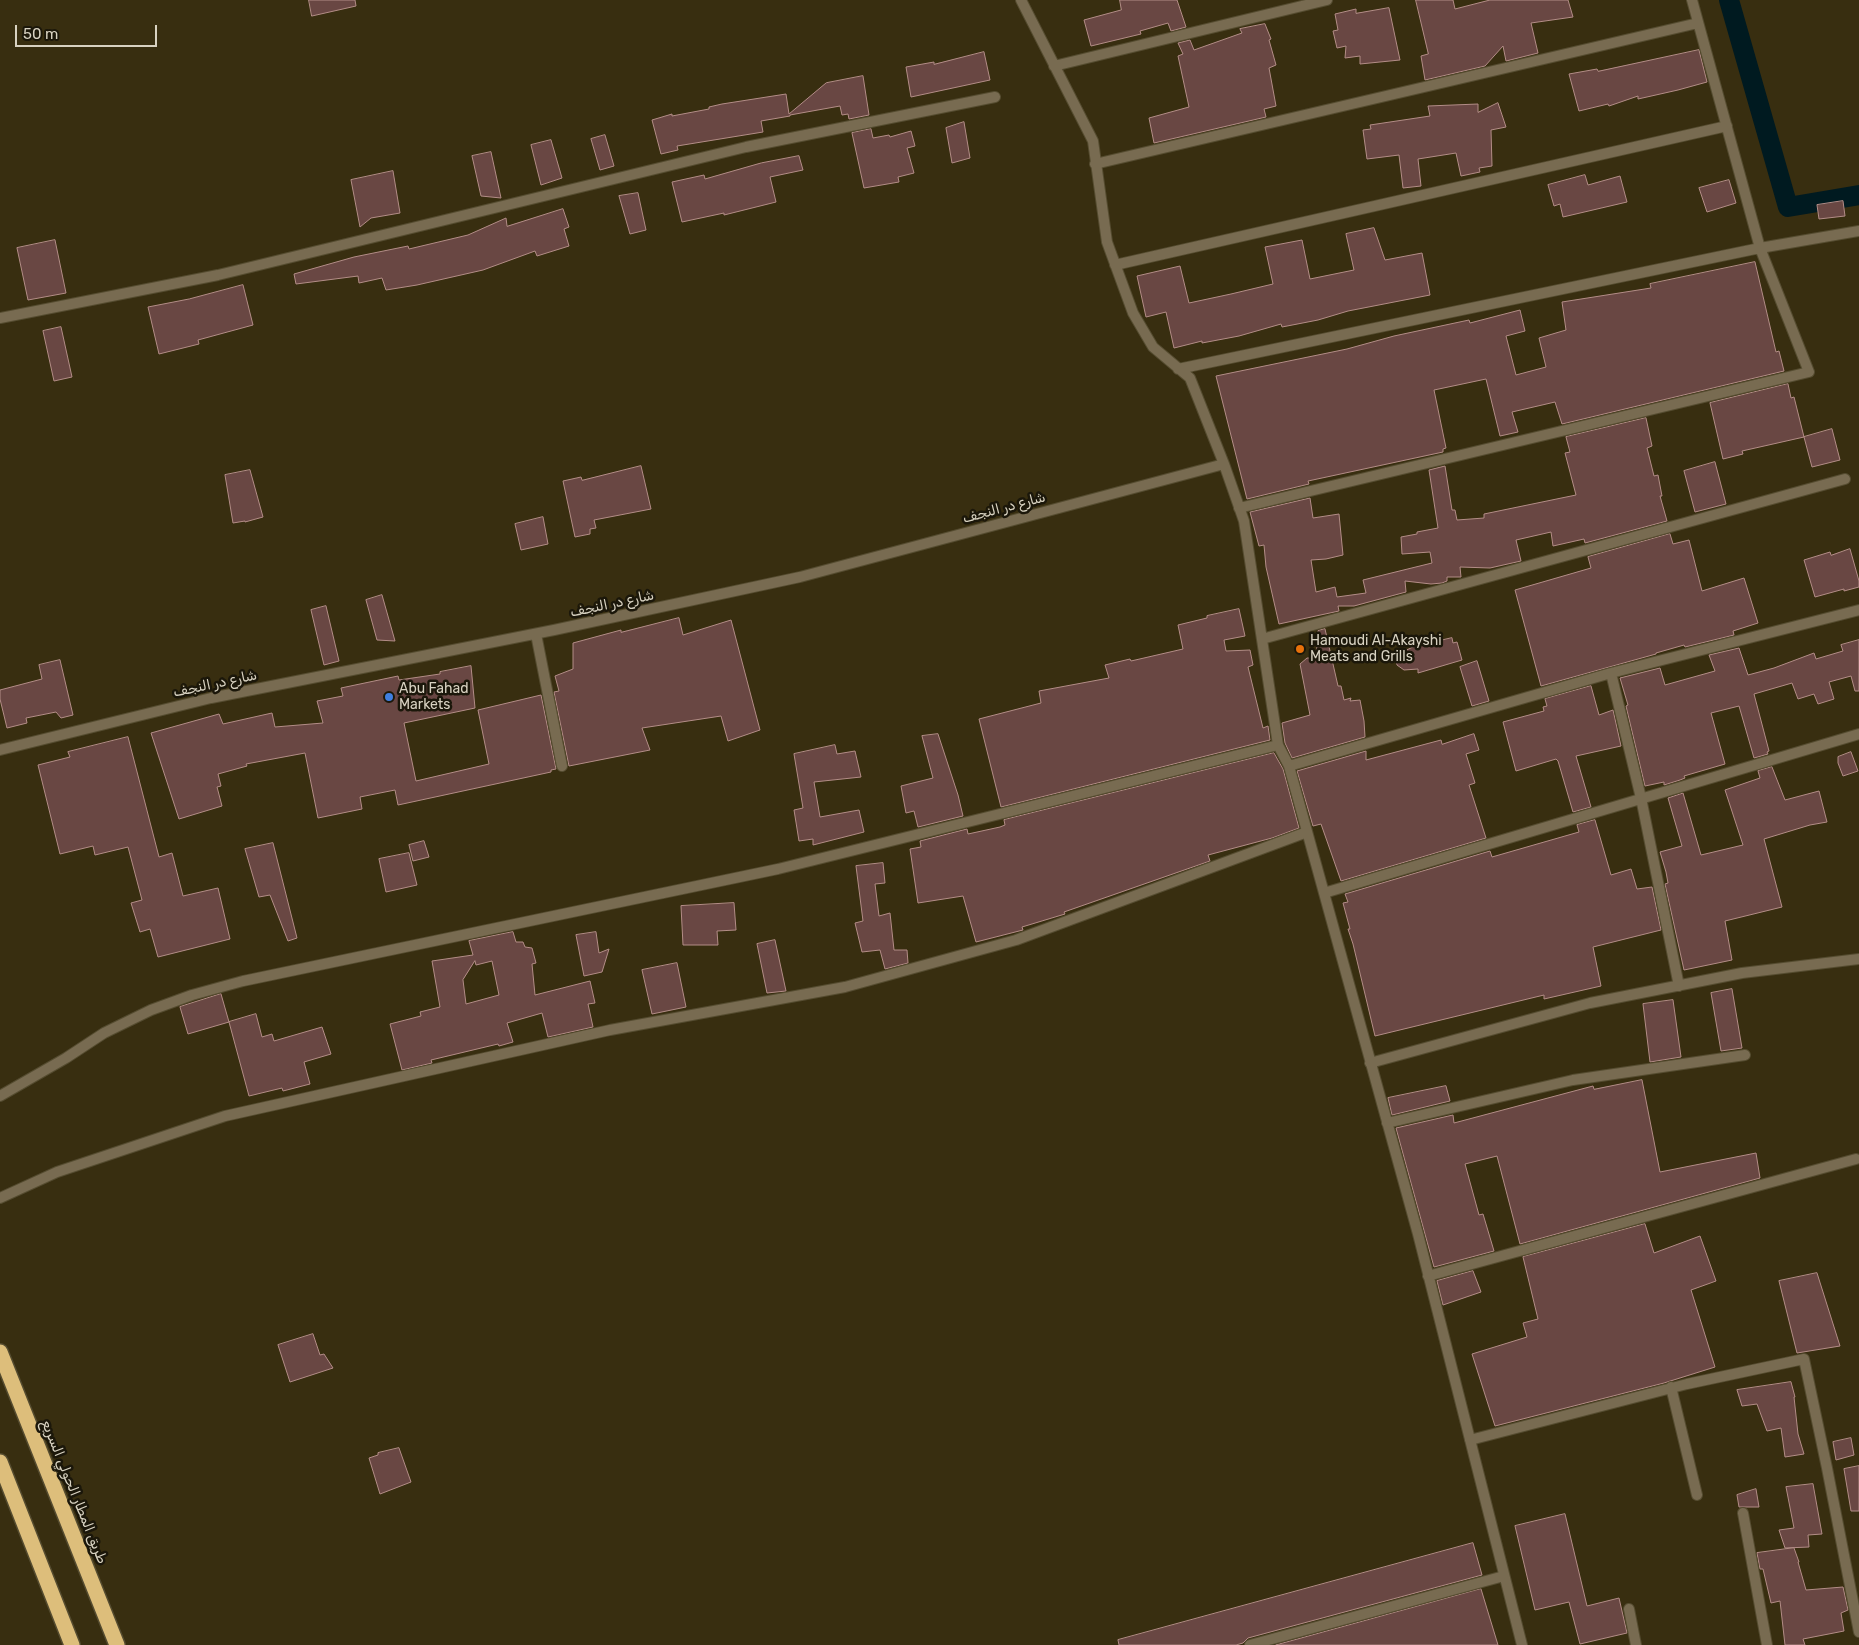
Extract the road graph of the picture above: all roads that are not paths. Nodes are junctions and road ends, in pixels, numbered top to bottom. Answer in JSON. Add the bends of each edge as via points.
{"nodes":[{"id":1,"x":1021,"y":0,"type":"edge"},
{"id":2,"x":1327,"y":0,"type":"edge"},
{"id":3,"x":1692,"y":0,"type":"edge"},
{"id":4,"x":1698,"y":23,"type":"junction"},
{"id":5,"x":1054,"y":66,"type":"junction"},
{"id":6,"x":995,"y":97,"type":"dead end"},
{"id":7,"x":1727,"y":126,"type":"junction"},
{"id":8,"x":1095,"y":164,"type":"junction"},
{"id":9,"x":1859,"y":230,"type":"edge"},
{"id":10,"x":1760,"y":248,"type":"junction"},
{"id":11,"x":1115,"y":265,"type":"junction"},
{"id":12,"x":0,"y":318,"type":"edge"},
{"id":13,"x":1178,"y":368,"type":"junction"},
{"id":14,"x":1224,"y":464,"type":"junction"},
{"id":15,"x":1845,"y":478,"type":"dead end"},
{"id":16,"x":1239,"y":508,"type":"junction"},
{"id":17,"x":1859,"y":610,"type":"edge"},
{"id":18,"x":536,"y":634,"type":"junction"},
{"id":19,"x":1262,"y":639,"type":"junction"},
{"id":20,"x":1610,"y":673,"type":"junction"},
{"id":21,"x":1859,"y":734,"type":"edge"},
{"id":22,"x":1278,"y":745,"type":"junction"},
{"id":23,"x":0,"y":750,"type":"edge"},
{"id":24,"x":562,"y":766,"type":"dead end"},
{"id":25,"x":1289,"y":766,"type":"junction"},
{"id":26,"x":1641,"y":798,"type":"junction"},
{"id":27,"x":1307,"y":832,"type":"junction"},
{"id":28,"x":1324,"y":893,"type":"junction"},
{"id":29,"x":1859,"y":959,"type":"edge"},
{"id":30,"x":1678,"y":986,"type":"junction"},
{"id":31,"x":1745,"y":1055,"type":"dead end"},
{"id":32,"x":1370,"y":1063,"type":"junction"},
{"id":33,"x":0,"y":1096,"type":"edge"},
{"id":34,"x":1387,"y":1123,"type":"junction"},
{"id":35,"x":1856,"y":1159,"type":"dead end"},
{"id":36,"x":0,"y":1198,"type":"edge"},
{"id":37,"x":1428,"y":1276,"type":"junction"},
{"id":38,"x":0,"y":1352,"type":"edge"},
{"id":39,"x":1671,"y":1387,"type":"junction"},
{"id":40,"x":1470,"y":1440,"type":"junction"},
{"id":41,"x":0,"y":1462,"type":"edge"},
{"id":42,"x":1697,"y":1495,"type":"dead end"},
{"id":43,"x":1743,"y":1513,"type":"dead end"},
{"id":44,"x":1504,"y":1576,"type":"junction"},
{"id":45,"x":1629,"y":1609,"type":"dead end"},
{"id":46,"x":1859,"y":1632,"type":"edge"},
{"id":47,"x":72,"y":1645,"type":"edge"},
{"id":48,"x":117,"y":1645,"type":"edge"},
{"id":49,"x":1250,"y":1645,"type":"edge"},
{"id":50,"x":1522,"y":1645,"type":"edge"},
{"id":51,"x":1636,"y":1645,"type":"edge"},
{"id":52,"x":1767,"y":1645,"type":"edge"}],
"edges":[{"from":1,"to":5,"type":"street"},
{"from":2,"to":5,"type":"street"},
{"from":3,"to":4,"type":"street"},
{"from":4,"to":7,"type":"street"},
{"from":4,"to":8,"type":"street"},
{"from":5,"to":8,"type":"street","via":[[1093,141]]},
{"from":6,"to":12,"type":"street","via":[[746,147],[218,275]]},
{"from":7,"to":10,"type":"street"},
{"from":7,"to":11,"type":"street"},
{"from":8,"to":11,"type":"street","via":[[1107,242]]},
{"from":9,"to":10,"type":"street"},
{"from":10,"to":13,"type":"street"},
{"from":10,"to":16,"type":"street","via":[[1809,372]]},
{"from":11,"to":13,"type":"street","via":[[1133,313],[1153,348]]},
{"from":13,"to":14,"type":"street","via":[[1190,378]]},
{"from":14,"to":16,"type":"street"},
{"from":14,"to":18,"type":"street","name":"شارع در النجف","via":[[800,577]]},
{"from":15,"to":19,"type":"street"},
{"from":16,"to":19,"type":"street","via":[[1244,521]]},
{"from":17,"to":20,"type":"street"},
{"from":18,"to":23,"type":"street","name":"شارع در النجف","via":[[211,698]]},
{"from":18,"to":24,"type":"street"},
{"from":19,"to":22,"type":"street"},
{"from":20,"to":25,"type":"street"},
{"from":20,"to":26,"type":"street"},
{"from":21,"to":26,"type":"street"},
{"from":22,"to":25,"type":"street"},
{"from":22,"to":33,"type":"street","via":[[778,869],[235,983],[151,1010],[104,1033]]},
{"from":25,"to":27,"type":"street"},
{"from":26,"to":28,"type":"street"},
{"from":26,"to":30,"type":"street"},
{"from":27,"to":28,"type":"street"},
{"from":27,"to":36,"type":"street","via":[[1016,940],[845,987],[610,1030],[225,1116],[57,1172]]},
{"from":28,"to":32,"type":"street"},
{"from":29,"to":30,"type":"street"},
{"from":30,"to":32,"type":"street","via":[[1590,1002]]},
{"from":31,"to":34,"type":"street","via":[[1573,1080]]},
{"from":32,"to":34,"type":"street"},
{"from":34,"to":37,"type":"street"},
{"from":35,"to":37,"type":"street"},
{"from":37,"to":40,"type":"street"},
{"from":38,"to":48,"type":"highway","name":"طريق المطار الحولي السريع"},
{"from":39,"to":40,"type":"street"},
{"from":39,"to":42,"type":"street"},
{"from":39,"to":46,"type":"street","via":[[1804,1359]]},
{"from":40,"to":44,"type":"street"},
{"from":41,"to":47,"type":"highway"},
{"from":43,"to":52,"type":"street"},
{"from":44,"to":49,"type":"street"},
{"from":44,"to":50,"type":"street"},
{"from":45,"to":51,"type":"street"}]}
